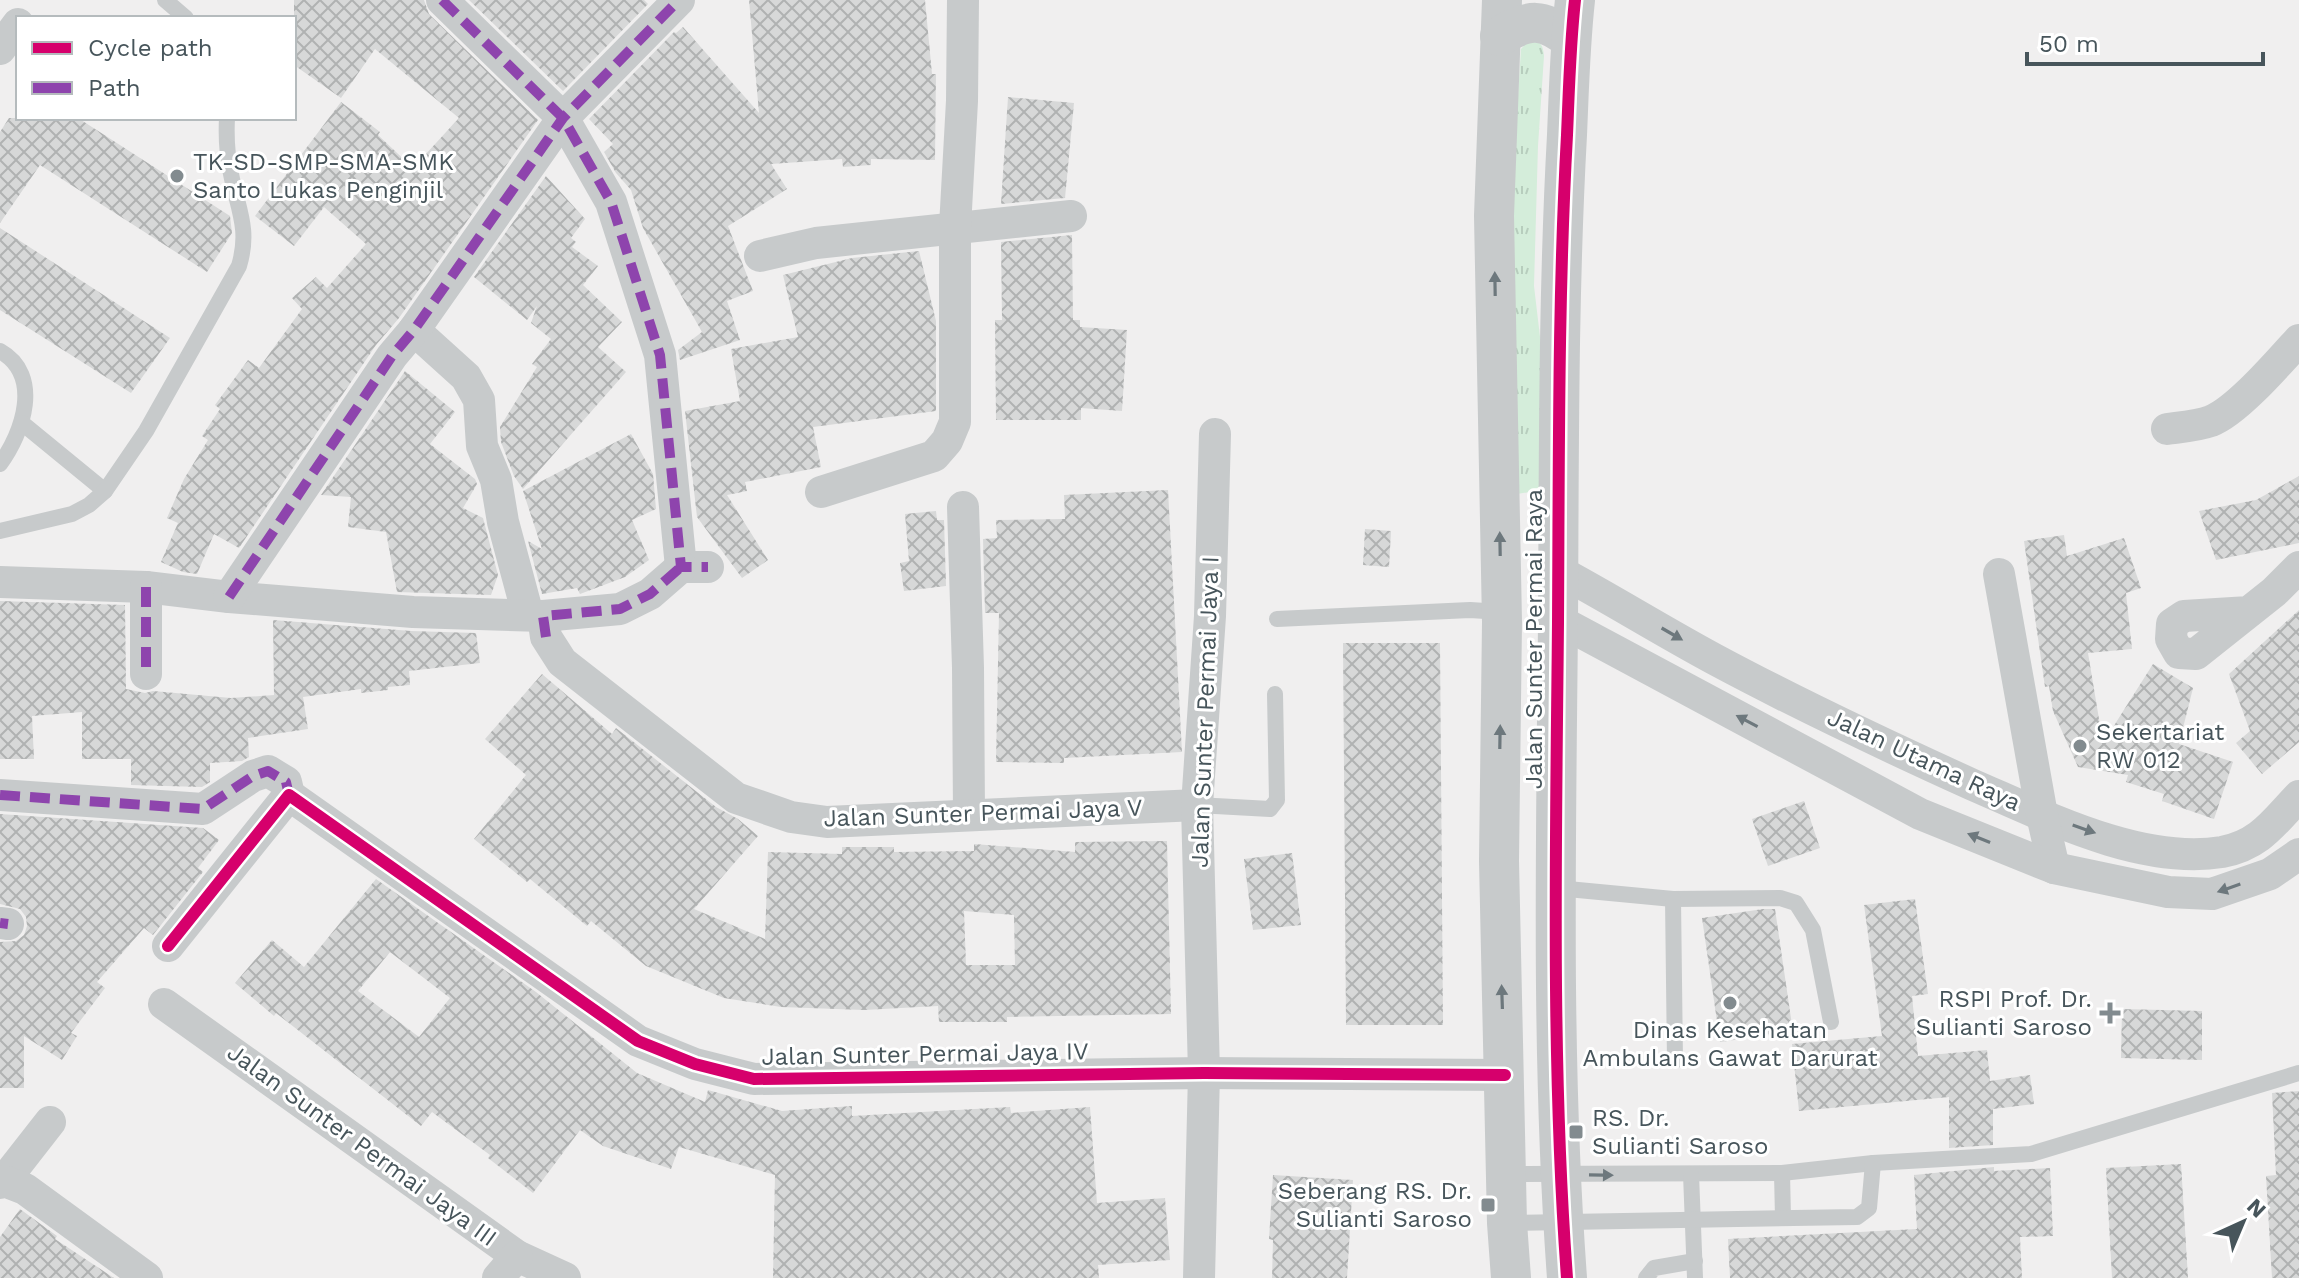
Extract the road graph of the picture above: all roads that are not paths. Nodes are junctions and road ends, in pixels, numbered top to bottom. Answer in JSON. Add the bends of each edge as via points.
{"nodes":[{"id":1,"x":165,"y":0,"type":"edge"},
{"id":2,"x":442,"y":0,"type":"edge"},
{"id":3,"x":679,"y":0,"type":"edge"},
{"id":4,"x":963,"y":0,"type":"edge"},
{"id":5,"x":1575,"y":0,"type":"edge"},
{"id":6,"x":184,"y":16,"type":"edge"},
{"id":7,"x":1501,"y":18,"type":"edge"},
{"id":8,"x":16,"y":27,"type":"edge"},
{"id":9,"x":1570,"y":39,"type":"junction"},
{"id":10,"x":0,"y":49,"type":"edge"},
{"id":11,"x":563,"y":118,"type":"junction"},
{"id":12,"x":227,"y":120,"type":"edge"},
{"id":13,"x":1071,"y":216,"type":"dead end"},
{"id":14,"x":955,"y":227,"type":"junction"},
{"id":15,"x":760,"y":256,"type":"dead end"},
{"id":16,"x":414,"y":330,"type":"junction"},
{"id":17,"x":2299,"y":340,"type":"edge"},
{"id":18,"x":3,"y":353,"type":"edge"},
{"id":19,"x":22,"y":423,"type":"junction"},
{"id":20,"x":2167,"y":429,"type":"dead end"},
{"id":21,"x":1215,"y":434,"type":"dead end"},
{"id":22,"x":0,"y":464,"type":"edge"},
{"id":23,"x":105,"y":491,"type":"junction"},
{"id":24,"x":821,"y":492,"type":"dead end"},
{"id":25,"x":963,"y":507,"type":"dead end"},
{"id":26,"x":0,"y":531,"type":"edge"},
{"id":27,"x":2299,"y":567,"type":"edge"},
{"id":28,"x":1557,"y":570,"type":"junction"},
{"id":29,"x":1999,"y":574,"type":"dead end"},
{"id":30,"x":0,"y":582,"type":"edge"},
{"id":31,"x":146,"y":587,"type":"junction"},
{"id":32,"x":229,"y":597,"type":"junction"},
{"id":33,"x":1501,"y":612,"type":"junction"},
{"id":34,"x":2249,"y":612,"type":"dead end"},
{"id":35,"x":1277,"y":619,"type":"dead end"},
{"id":36,"x":1558,"y":620,"type":"junction"},
{"id":37,"x":539,"y":623,"type":"junction"},
{"id":38,"x":146,"y":674,"type":"dead end"},
{"id":39,"x":1275,"y":694,"type":"dead end"},
{"id":40,"x":0,"y":795,"type":"edge"},
{"id":41,"x":289,"y":795,"type":"junction"},
{"id":42,"x":2299,"y":796,"type":"edge"},
{"id":43,"x":1197,"y":805,"type":"junction"},
{"id":44,"x":969,"y":815,"type":"junction"},
{"id":45,"x":2042,"y":815,"type":"junction"},
{"id":46,"x":2299,"y":854,"type":"edge"},
{"id":47,"x":2054,"y":868,"type":"junction"},
{"id":48,"x":1555,"y":888,"type":"junction"},
{"id":49,"x":1673,"y":899,"type":"junction"},
{"id":50,"x":168,"y":946,"type":"dead end"},
{"id":51,"x":164,"y":1004,"type":"dead end"},
{"id":52,"x":1831,"y":1022,"type":"dead end"},
{"id":53,"x":1675,"y":1061,"type":"dead end"},
{"id":54,"x":1204,"y":1073,"type":"junction"},
{"id":55,"x":2299,"y":1073,"type":"edge"},
{"id":56,"x":1505,"y":1075,"type":"junction"},
{"id":57,"x":50,"y":1122,"type":"dead end"},
{"id":58,"x":1873,"y":1163,"type":"junction"},
{"id":59,"x":1782,"y":1173,"type":"junction"},
{"id":60,"x":1506,"y":1174,"type":"junction"},
{"id":61,"x":1691,"y":1174,"type":"junction"},
{"id":62,"x":1562,"y":1175,"type":"junction"},
{"id":63,"x":2,"y":1182,"type":"edge"},
{"id":64,"x":1783,"y":1218,"type":"junction"},
{"id":65,"x":1693,"y":1219,"type":"junction"},
{"id":66,"x":1563,"y":1220,"type":"junction"},
{"id":67,"x":1507,"y":1223,"type":"junction"},
{"id":68,"x":507,"y":1267,"type":"edge"},
{"id":69,"x":1695,"y":1269,"type":"edge"},
{"id":70,"x":147,"y":1278,"type":"edge"},
{"id":71,"x":565,"y":1278,"type":"edge"},
{"id":72,"x":1199,"y":1278,"type":"edge"},
{"id":73,"x":1511,"y":1278,"type":"edge"},
{"id":74,"x":1567,"y":1278,"type":"edge"},
{"id":75,"x":1646,"y":1278,"type":"edge"}],
"edges":[{"from":1,"to":6,"type":"lane"},
{"from":2,"to":11,"type":"street"},
{"from":3,"to":11,"type":"street"},
{"from":4,"to":14,"type":"street"},
{"from":5,"to":9,"type":"street","name":"Jalan Sunter Permai Raya"},
{"from":7,"to":9,"type":"street","via":[[1517,25],[1554,26]]},
{"from":33,"to":7,"type":"street","name":"Jalan Sunter Permai Raya","one_way":true,"via":[[1494,216]]},
{"from":8,"to":10,"type":"street"},
{"from":9,"to":28,"type":"street","name":"Jalan Sunter Permai Raya","via":[[1561,220]]},
{"from":11,"to":16,"type":"street"},
{"from":11,"to":37,"type":"street","via":[[611,202],[660,355],[695,567],[620,609]]},
{"from":12,"to":23,"type":"lane","via":[[226,145],[245,231],[244,251],[146,431]]},
{"from":13,"to":14,"type":"street"},
{"from":14,"to":15,"type":"street","via":[[816,243]]},
{"from":14,"to":24,"type":"street","via":[[955,422],[947,441],[934,456]]},
{"from":16,"to":32,"type":"street"},
{"from":16,"to":37,"type":"street","via":[[466,377],[479,400],[482,446]]},
{"from":17,"to":20,"type":"street","via":[[2214,420]]},
{"from":18,"to":19,"type":"lane","via":[[19,366],[24,382]]},
{"from":19,"to":22,"type":"lane"},
{"from":19,"to":23,"type":"lane"},
{"from":21,"to":43,"type":"street","name":"Jalan Sunter Permai Jaya I"},
{"from":23,"to":26,"type":"lane","via":[[72,514]]},
{"from":25,"to":44,"type":"street"},
{"from":27,"to":34,"type":"street"},
{"from":28,"to":36,"type":"street","name":"Jalan Sunter Permai Raya"},
{"from":28,"to":45,"type":"street","name":"Jalan Utama Raya","one_way":true,"via":[[1716,660],[1902,753]]},
{"from":29,"to":45,"type":"street"},
{"from":30,"to":31,"type":"street"},
{"from":31,"to":32,"type":"street"},
{"from":31,"to":38,"type":"street"},
{"from":32,"to":37,"type":"street"},
{"from":33,"to":35,"type":"lane"},
{"from":56,"to":33,"type":"street","name":"Jalan Sunter Permai Raya","one_way":true,"via":[[1499,861]]},
{"from":47,"to":36,"type":"street","name":"Jalan Utama Raya","one_way":true,"via":[[1920,814]]},
{"from":36,"to":48,"type":"street","name":"Jalan Sunter Permai Raya"},
{"from":37,"to":44,"type":"street","name":"Jalan Sunter Permai Jaya V","via":[[562,662],[736,798],[791,817],[827,822]]},
{"from":39,"to":43,"type":"lane","via":[[1277,800],[1270,809]]},
{"from":40,"to":41,"type":"street","name":"Jalan Sunter Permai Jaya IV","via":[[203,809],[268,771],[286,782]]},
{"from":41,"to":50,"type":"street"},
{"from":41,"to":54,"type":"street","name":"Jalan Sunter Permai Jaya IV","via":[[638,1041],[695,1064],[754,1079]]},
{"from":45,"to":42,"type":"street","name":"Jalan Utama Raya","one_way":true,"via":[[2128,845],[2177,855],[2223,852],[2255,842]]},
{"from":43,"to":44,"type":"street","name":"Jalan Sunter Permai Jaya V"},
{"from":43,"to":54,"type":"street","name":"Jalan Sunter Permai Jaya I"},
{"from":45,"to":47,"type":"street"},
{"from":46,"to":47,"type":"street","name":"Jalan Utama Raya","one_way":true,"via":[[2270,874],[2212,894],[2168,892]]},
{"from":48,"to":49,"type":"lane"},
{"from":48,"to":62,"type":"street","name":"Jalan Sunter Permai Raya"},
{"from":49,"to":52,"type":"lane","via":[[1780,898],[1796,903],[1813,930]]},
{"from":49,"to":53,"type":"lane"},
{"from":51,"to":68,"type":"street","name":"Jalan Sunter Permai Jaya III"},
{"from":54,"to":56,"type":"street","name":"Jalan Sunter Permai Jaya IV"},
{"from":54,"to":72,"type":"street","name":"Jalan Sunter Permai Jaya I"},
{"from":55,"to":58,"type":"lane","via":[[2031,1154]]},
{"from":56,"to":60,"type":"street","name":"Jalan Sunter Permai Raya"},
{"from":57,"to":63,"type":"street"},
{"from":58,"to":59,"type":"lane"},
{"from":58,"to":64,"type":"lane","via":[[1869,1208],[1857,1217]]},
{"from":59,"to":61,"type":"lane"},
{"from":59,"to":64,"type":"lane"},
{"from":60,"to":62,"type":"lane"},
{"from":60,"to":67,"type":"street","name":"Jalan Sunter Permai Raya"},
{"from":62,"to":61,"type":"lane","one_way":true},
{"from":61,"to":65,"type":"lane"},
{"from":62,"to":66,"type":"street","name":"Jalan Sunter Permai Raya"},
{"from":63,"to":70,"type":"street","via":[[25,1189]]},
{"from":64,"to":65,"type":"lane"},
{"from":65,"to":66,"type":"lane"},
{"from":65,"to":69,"type":"lane"},
{"from":66,"to":67,"type":"lane"},
{"from":66,"to":74,"type":"street","name":"Jalan Sunter Permai Raya"},
{"from":67,"to":73,"type":"street","name":"Jalan Sunter Permai Raya"},
{"from":68,"to":71,"type":"street","name":"Jalan Sunter Permai Jaya III"},
{"from":69,"to":75,"type":"lane","via":[[1654,1268]]}]}
